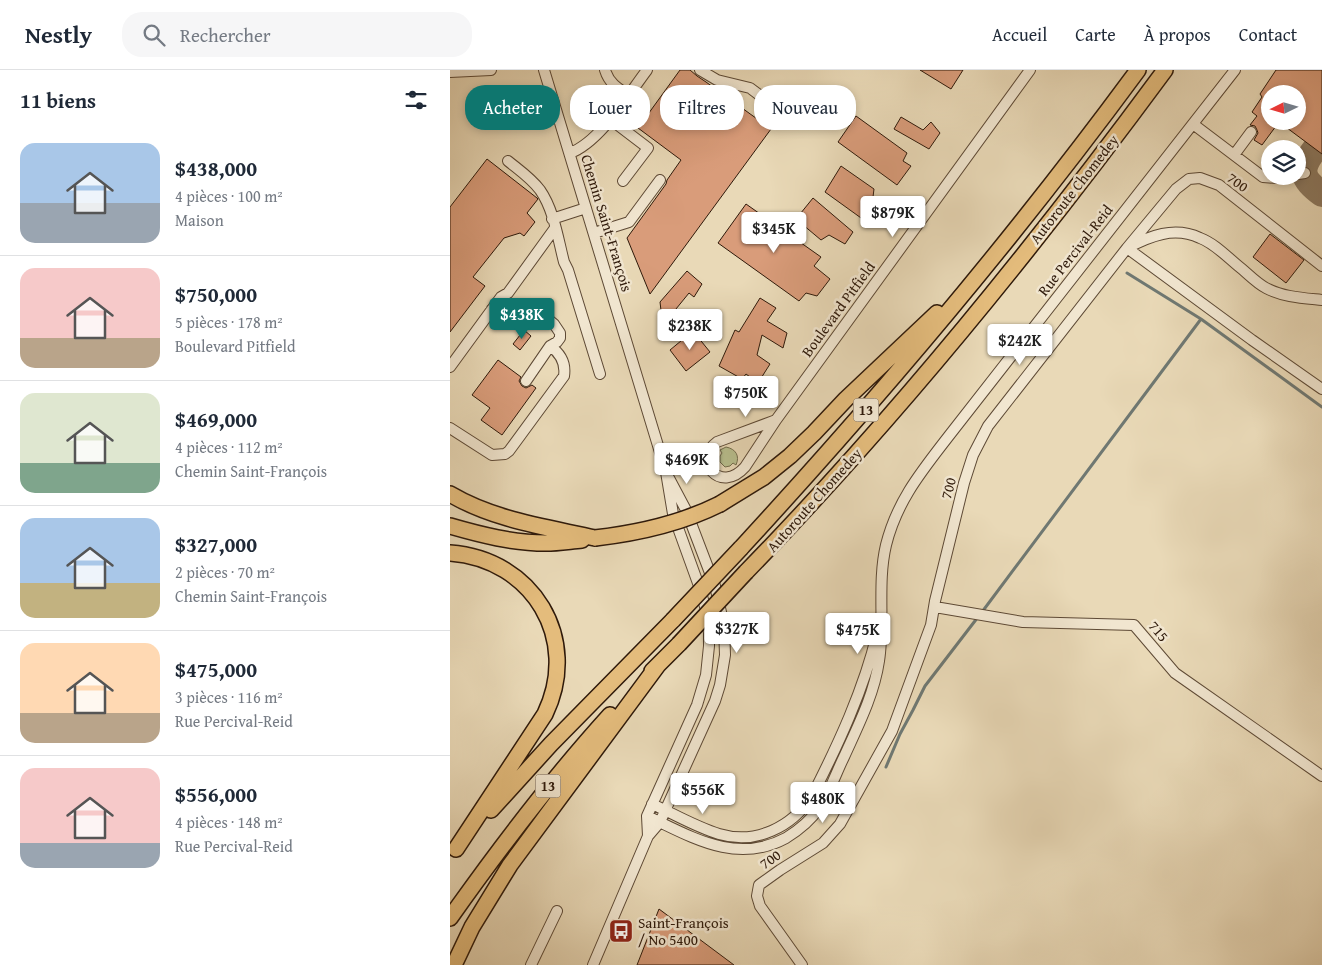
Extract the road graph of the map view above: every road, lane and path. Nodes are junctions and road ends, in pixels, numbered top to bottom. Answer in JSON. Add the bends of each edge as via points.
{"nodes":[{"id":1,"x":491,"y":70,"type":"edge"},
{"id":2,"x":544,"y":70,"type":"edge"},
{"id":3,"x":604,"y":70,"type":"edge"},
{"id":4,"x":647,"y":70,"type":"edge"},
{"id":5,"x":700,"y":70,"type":"edge"},
{"id":6,"x":1030,"y":70,"type":"edge"},
{"id":7,"x":1138,"y":70,"type":"edge"},
{"id":8,"x":1165,"y":70,"type":"edge"},
{"id":9,"x":1235,"y":70,"type":"edge"},
{"id":10,"x":450,"y":72,"type":"edge"},
{"id":11,"x":613,"y":85,"type":"edge"},
{"id":12,"x":636,"y":85,"type":"edge"},
{"id":13,"x":754,"y":91,"type":"edge"},
{"id":14,"x":1193,"y":124,"type":"junction"},
{"id":15,"x":601,"y":130,"type":"edge"},
{"id":16,"x":624,"y":130,"type":"edge"},
{"id":17,"x":1251,"y":132,"type":"dead end"},
{"id":18,"x":570,"y":153,"type":"junction"},
{"id":19,"x":1234,"y":155,"type":"junction"},
{"id":20,"x":508,"y":161,"type":"dead end"},
{"id":21,"x":1261,"y":175,"type":"edge"},
{"id":22,"x":660,"y":180,"type":"dead end"},
{"id":23,"x":622,"y":181,"type":"dead end"},
{"id":24,"x":586,"y":208,"type":"junction"},
{"id":25,"x":554,"y":224,"type":"junction"},
{"id":26,"x":594,"y":233,"type":"junction"},
{"id":27,"x":1127,"y":248,"type":"junction"},
{"id":28,"x":986,"y":266,"type":"junction"},
{"id":29,"x":1322,"y":266,"type":"edge"},
{"id":30,"x":1322,"y":300,"type":"edge"},
{"id":31,"x":492,"y":309,"type":"junction"},
{"id":32,"x":550,"y":346,"type":"junction"},
{"id":33,"x":450,"y":367,"type":"edge"},
{"id":34,"x":600,"y":374,"type":"dead end"},
{"id":35,"x":526,"y":380,"type":"dead end"},
{"id":36,"x":1322,"y":389,"type":"edge"},
{"id":37,"x":776,"y":420,"type":"junction"},
{"id":38,"x":450,"y":428,"type":"edge"},
{"id":39,"x":666,"y":472,"type":"junction"},
{"id":40,"x":450,"y":494,"type":"edge"},
{"id":41,"x":450,"y":526,"type":"edge"},
{"id":42,"x":596,"y":538,"type":"junction"},
{"id":43,"x":450,"y":553,"type":"edge"},
{"id":44,"x":935,"y":607,"type":"junction"},
{"id":45,"x":881,"y":614,"type":"junction"},
{"id":46,"x":658,"y":665,"type":"junction"},
{"id":47,"x":1322,"y":776,"type":"edge"},
{"id":48,"x":652,"y":804,"type":"junction"},
{"id":49,"x":666,"y":810,"type":"junction"},
{"id":50,"x":647,"y":816,"type":"junction"},
{"id":51,"x":660,"y":822,"type":"junction"},
{"id":52,"x":648,"y":836,"type":"junction"},
{"id":53,"x":453,"y":853,"type":"edge"},
{"id":54,"x":557,"y":911,"type":"dead end"},
{"id":55,"x":450,"y":918,"type":"edge"},
{"id":56,"x":454,"y":965,"type":"edge"},
{"id":57,"x":531,"y":965,"type":"edge"},
{"id":58,"x":593,"y":965,"type":"edge"},
{"id":59,"x":802,"y":965,"type":"edge"}],
"edges":[{"from":1,"to":10,"type":"street"},
{"from":2,"to":18,"type":"street","name":"Chemin Saint-François"},
{"from":3,"to":11,"type":"street"},
{"from":4,"to":12,"type":"street"},
{"from":5,"to":13,"type":"street","via":[[717,80]]},
{"from":6,"to":37,"type":"street","name":"Boulevard Pitfield"},
{"from":7,"to":28,"type":"highway","name":"Autoroute Chomedey","number":"13"},
{"from":8,"to":46,"type":"highway","name":"Autoroute Chomedey","number":"13","bridge":true,"via":[[1055,215],[885,422],[811,505]]},
{"from":9,"to":14,"type":"street","name":"Rue Percival-Reid"},
{"from":14,"to":19,"type":"street"},
{"from":14,"to":45,"type":"street","name":"Rue Percival-Reid","via":[[913,483],[895,516],[886,545]]},
{"from":15,"to":18,"type":"street"},
{"from":16,"to":23,"type":"street","via":[[648,148]]},
{"from":17,"to":19,"type":"street"},
{"from":18,"to":24,"type":"street","name":"Chemin Saint-François"},
{"from":19,"to":21,"type":"street"},
{"from":20,"to":25,"type":"street","via":[[540,191]]},
{"from":22,"to":26,"type":"street","via":[[629,222]]},
{"from":24,"to":25,"type":"street"},
{"from":24,"to":26,"type":"street","name":"Chemin Saint-François"},
{"from":25,"to":31,"type":"street","via":[[508,293]]},
{"from":25,"to":34,"type":"street"},
{"from":26,"to":39,"type":"street","name":"Chemin Saint-François"},
{"from":27,"to":29,"type":"street","name":"700","via":[[1176,190],[1189,180],[1200,178],[1219,185]]},
{"from":27,"to":30,"type":"street","via":[[1145,238],[1172,232],[1199,237],[1264,287],[1289,296]]},
{"from":27,"to":36,"type":"street"},
{"from":27,"to":44,"type":"street","name":"700","via":[[988,426],[973,455],[964,483]]},
{"from":28,"to":42,"type":"highway","bridge":true,"via":[[790,456],[764,477],[700,514],[629,534]]},
{"from":28,"to":53,"type":"highway","name":"Autoroute Chomedey","number":"13","bridge":true,"via":[[798,487],[551,744]]},
{"from":31,"to":32,"type":"street","via":[[514,321],[536,315],[548,319],[560,333],[557,342]]},
{"from":31,"to":33,"type":"street"},
{"from":32,"to":35,"type":"street"},
{"from":32,"to":38,"type":"street","via":[[560,356],[564,376],[509,451],[492,455]]},
{"from":37,"to":37,"type":"street","name":"Boulevard Pitfield","via":[[717,442],[707,455],[711,471],[726,478],[741,472]]},
{"from":39,"to":48,"type":"street","name":"Chemin Saint-François","via":[[672,514],[706,610],[709,646],[706,675],[697,705]]},
{"from":39,"to":49,"type":"street","name":"Chemin Saint-François","via":[[686,510],[705,558],[721,611],[725,640],[723,669],[715,701]]},
{"from":40,"to":42,"type":"highway","via":[[508,518]]},
{"from":41,"to":42,"type":"highway","via":[[492,537],[532,542]]},
{"from":43,"to":53,"type":"highway","via":[[493,564],[516,577],[540,603],[554,636],[558,659],[555,686],[545,714]]},
{"from":44,"to":47,"type":"street","name":"715","via":[[1023,622],[1134,625],[1175,673]]},
{"from":44,"to":59,"type":"street","name":"700","via":[[892,731],[840,824],[822,843],[759,885],[757,896],[760,906]]},
{"from":45,"to":49,"type":"street","name":"Rue Percival-Reid","via":[[855,703],[816,788],[799,814],[769,833],[736,837],[712,832]]},
{"from":45,"to":51,"type":"street","name":"Rue Percival-Reid","via":[[879,661],[872,692],[824,800],[808,821],[778,842],[743,849],[710,844]]},
{"from":46,"to":55,"type":"highway","name":"Autoroute Chomedey","number":"13","via":[[543,792]]},
{"from":46,"to":56,"type":"highway","via":[[510,865],[472,927]]},
{"from":48,"to":49,"type":"street","name":"Rue Percival-Reid"},
{"from":48,"to":50,"type":"street","name":"Chemin Saint-François"},
{"from":49,"to":51,"type":"street","name":"Chemin Saint-François"},
{"from":50,"to":51,"type":"street","name":"Rue Percival-Reid"},
{"from":50,"to":52,"type":"street","name":"Chemin Saint-François"},
{"from":51,"to":52,"type":"street","name":"Chemin Saint-François"},
{"from":52,"to":58,"type":"street","name":"Chemin Saint-François"},
{"from":54,"to":57,"type":"street"}]}
